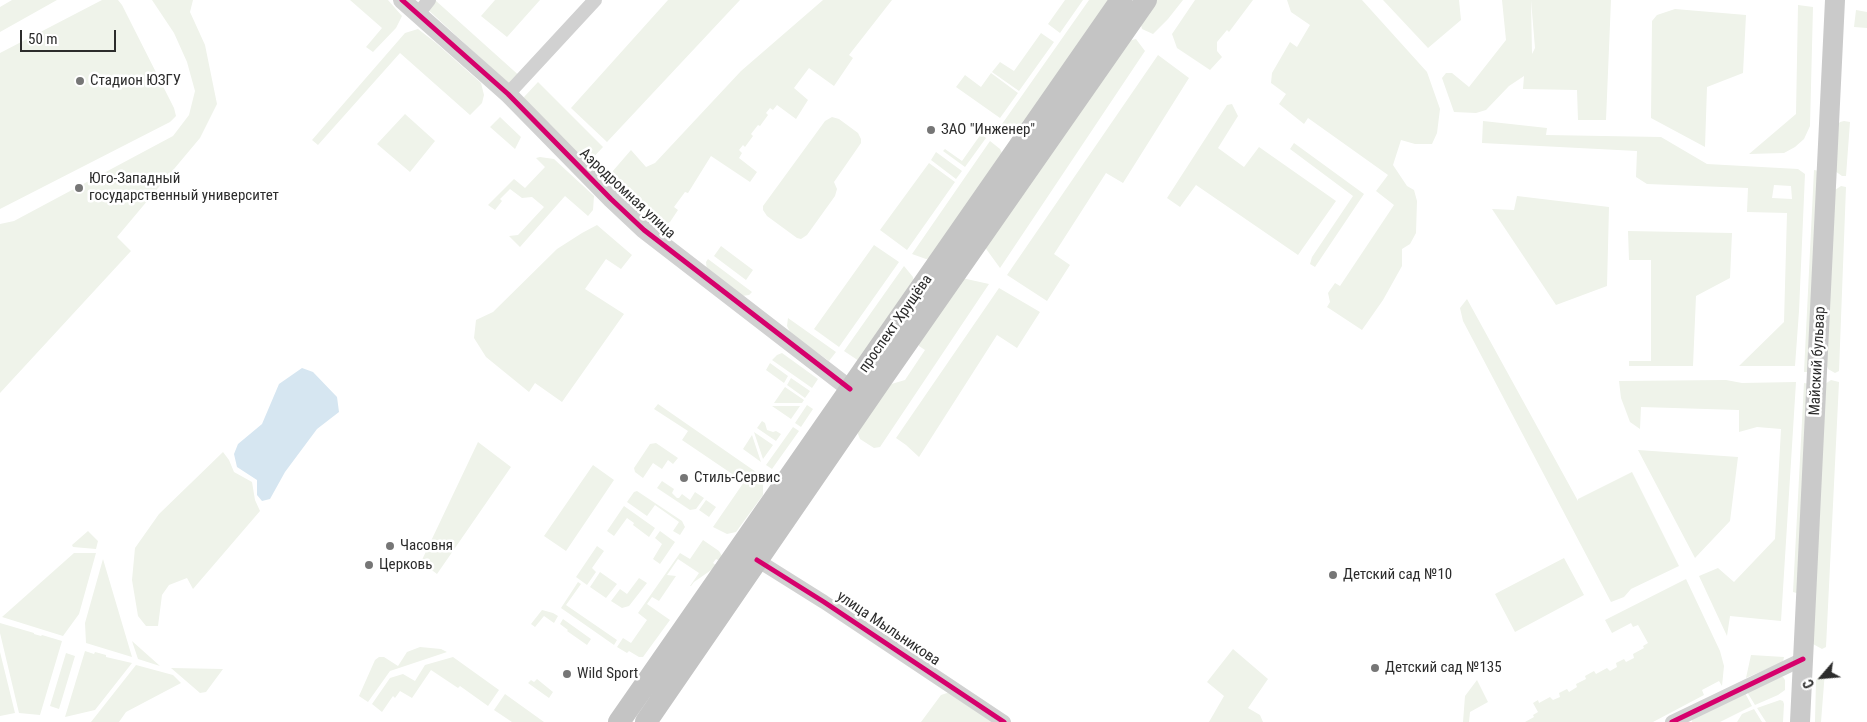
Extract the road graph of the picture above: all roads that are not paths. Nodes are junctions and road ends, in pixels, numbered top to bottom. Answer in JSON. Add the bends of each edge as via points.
{"nodes":[{"id":1,"x":402,"y":0,"type":"edge"},
{"id":2,"x":429,"y":0,"type":"edge"},
{"id":3,"x":595,"y":0,"type":"edge"},
{"id":4,"x":1121,"y":0,"type":"edge"},
{"id":5,"x":1146,"y":0,"type":"edge"},
{"id":6,"x":1835,"y":0,"type":"edge"},
{"id":7,"x":418,"y":14,"type":"junction"},
{"id":8,"x":508,"y":94,"type":"junction"},
{"id":9,"x":850,"y":389,"type":"junction"},
{"id":10,"x":748,"y":555,"type":"junction"},
{"id":11,"x":1803,"y":659,"type":"junction"},
{"id":12,"x":619,"y":722,"type":"edge"},
{"id":13,"x":646,"y":722,"type":"edge"},
{"id":14,"x":1004,"y":722,"type":"edge"},
{"id":15,"x":1672,"y":722,"type":"edge"},
{"id":16,"x":1800,"y":722,"type":"edge"}],
"edges":[{"from":1,"to":7,"type":"street","name":"Аэродромная улица"},
{"from":2,"to":7,"type":"street"},
{"from":3,"to":8,"type":"street"},
{"from":4,"to":9,"type":"main road","name":"проспект Хрущёва"},
{"from":5,"to":10,"type":"main road","name":"проспект Хрущёва"},
{"from":6,"to":11,"type":"main road","name":"Майский бульвар"},
{"from":7,"to":8,"type":"street","name":"Аэродромная улица"},
{"from":8,"to":9,"type":"street","name":"Аэродромная улица","via":[[644,230]]},
{"from":9,"to":10,"type":"main road","name":"проспект Хрущёва"},
{"from":10,"to":12,"type":"main road","name":"проспект Хрущёва"},
{"from":10,"to":13,"type":"main road","name":"проспект Хрущёва"},
{"from":10,"to":14,"type":"street","name":"улица Мыльникова"},
{"from":11,"to":15,"type":"street"},
{"from":11,"to":16,"type":"main road","name":"Майский бульвар"}]}
